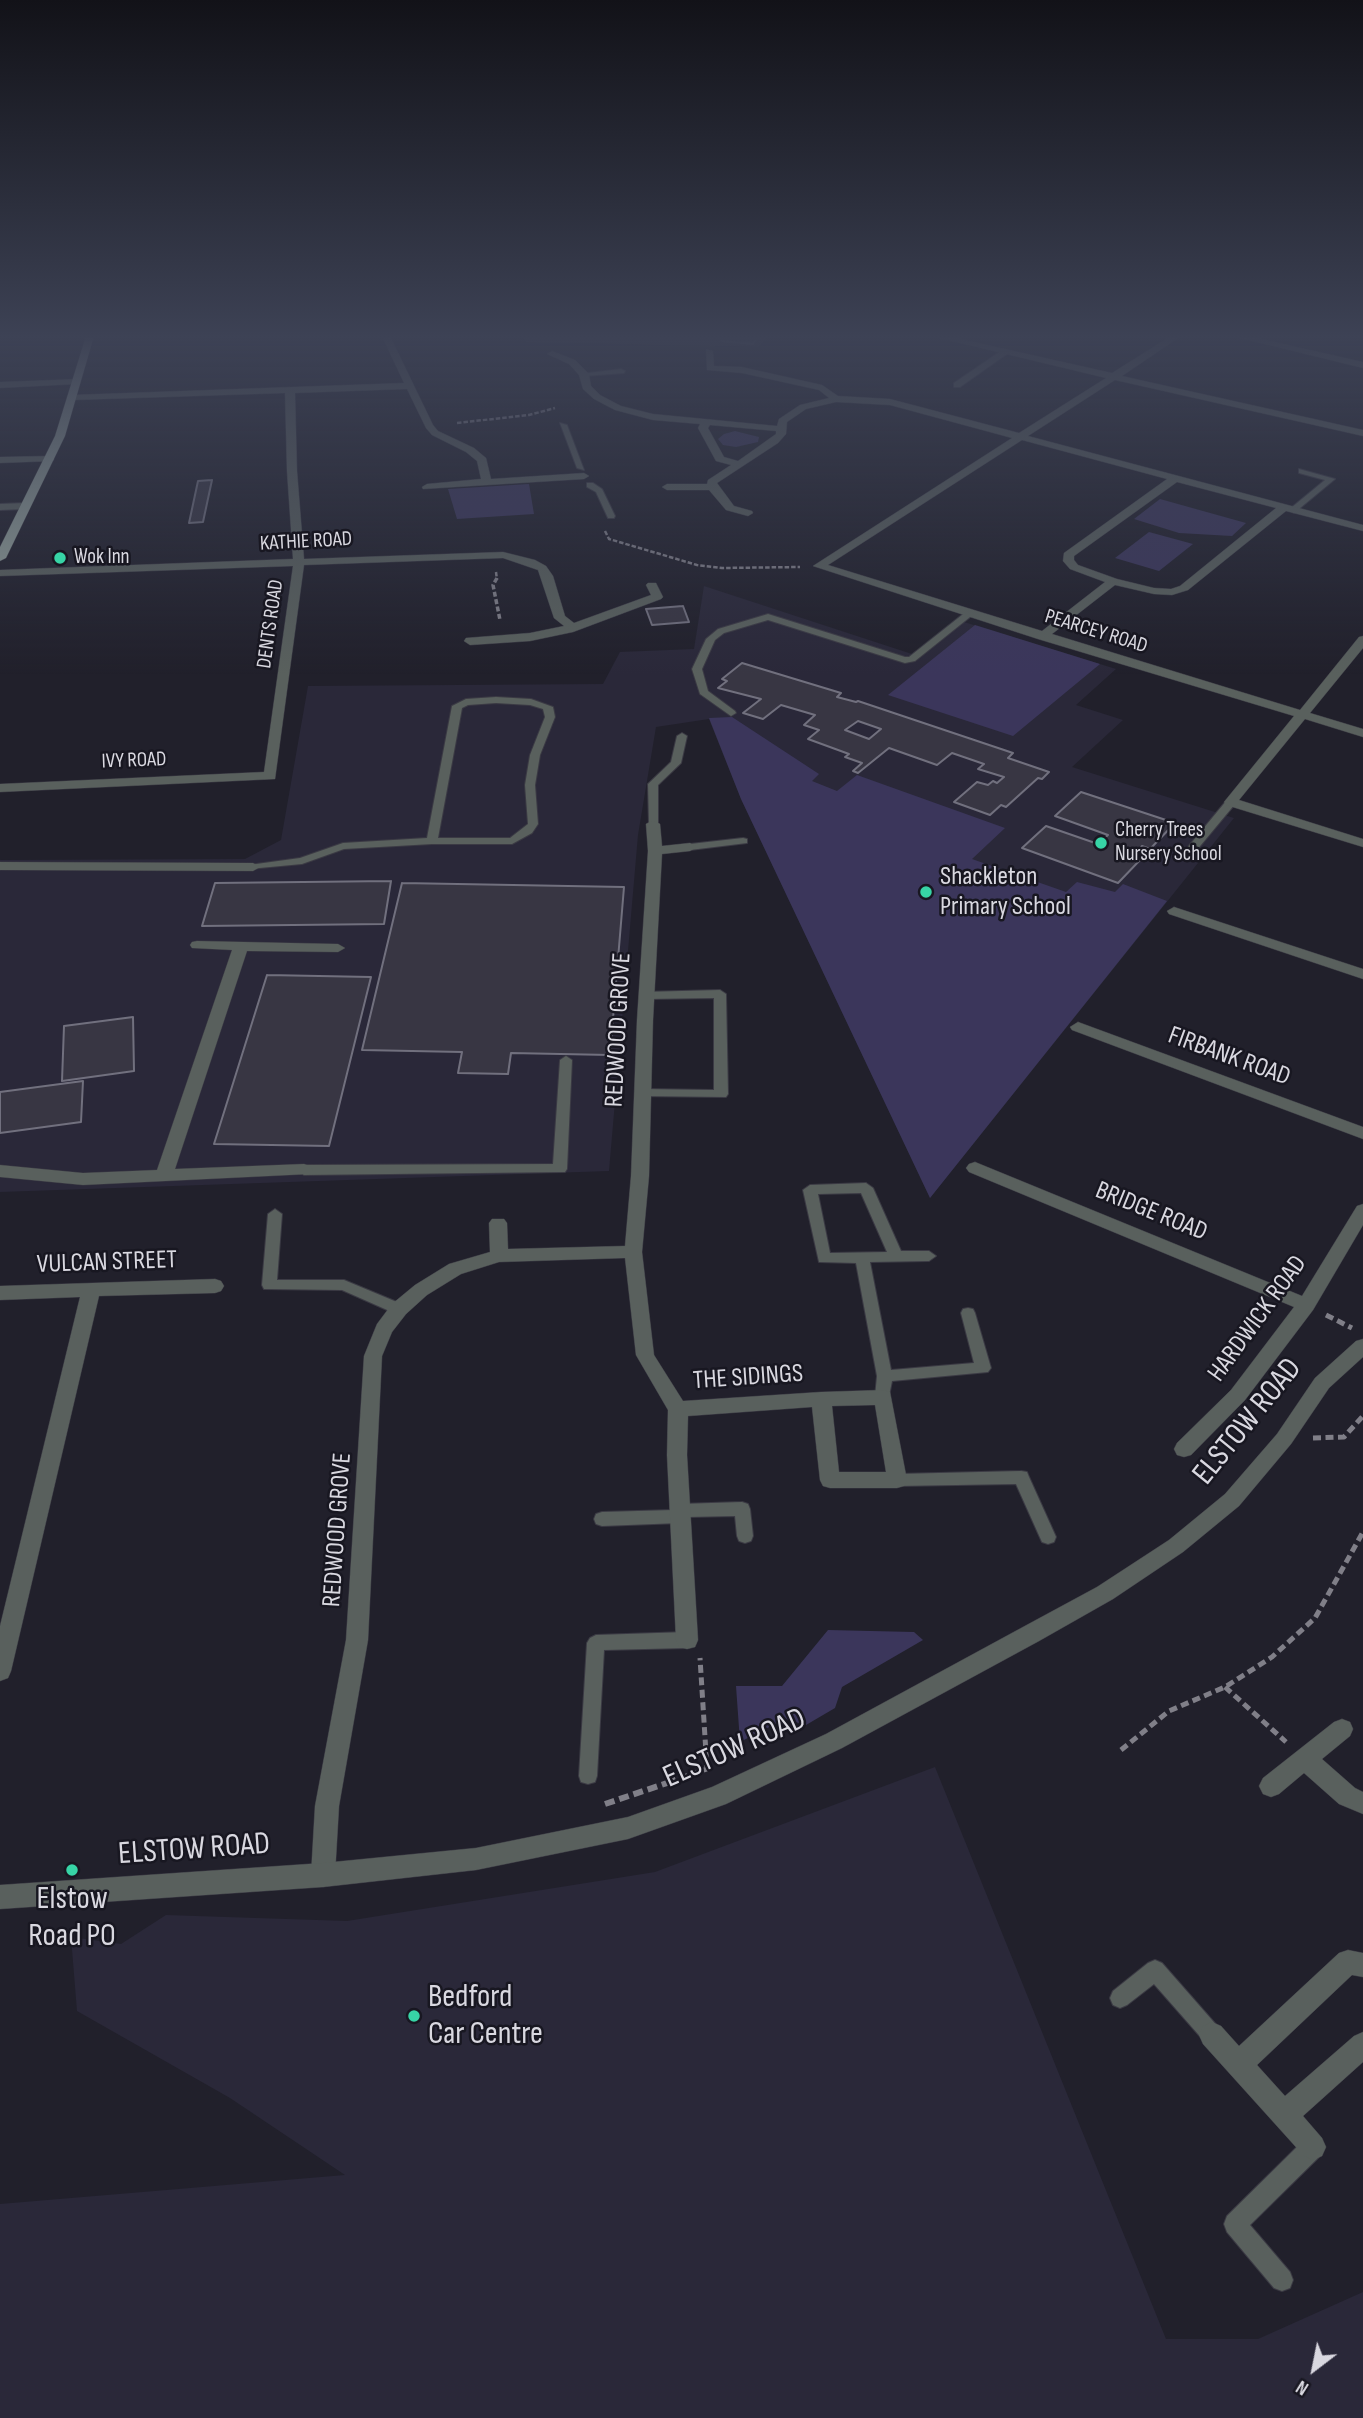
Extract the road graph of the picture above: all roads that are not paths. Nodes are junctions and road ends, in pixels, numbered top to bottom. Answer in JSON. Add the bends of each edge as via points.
{"nodes":[{"id":1,"x":53,"y":449,"type":"edge"},
{"id":2,"x":291,"y":449,"type":"edge"},
{"id":3,"x":468,"y":449,"type":"edge"},
{"id":4,"x":573,"y":449,"type":"edge"},
{"id":5,"x":715,"y":449,"type":"edge"},
{"id":6,"x":762,"y":449,"type":"edge"},
{"id":7,"x":1001,"y":449,"type":"edge"},
{"id":8,"x":1068,"y":449,"type":"edge"},
{"id":9,"x":49,"y":459,"type":"junction"},
{"id":10,"x":0,"y":460,"type":"edge"},
{"id":11,"x":738,"y":464,"type":"junction"},
{"id":12,"x":1302,"y":471,"type":"dead end"},
{"id":13,"x":585,"y":476,"type":"junction"},
{"id":14,"x":1175,"y":478,"type":"junction"},
{"id":15,"x":487,"y":482,"type":"junction"},
{"id":16,"x":427,"y":486,"type":"dead end"},
{"id":17,"x":712,"y":486,"type":"junction"},
{"id":18,"x":667,"y":487,"type":"dead end"},
{"id":19,"x":0,"y":506,"type":"edge"},
{"id":20,"x":25,"y":506,"type":"junction"},
{"id":21,"x":1289,"y":509,"type":"junction"},
{"id":22,"x":748,"y":513,"type":"dead end"},
{"id":23,"x":611,"y":516,"type":"dead end"},
{"id":24,"x":1363,"y":528,"type":"edge"},
{"id":25,"x":0,"y":558,"type":"edge"},
{"id":26,"x":299,"y":561,"type":"junction"},
{"id":27,"x":0,"y":573,"type":"edge"},
{"id":28,"x":1113,"y":581,"type":"junction"},
{"id":29,"x":652,"y":585,"type":"dead end"},
{"id":30,"x":970,"y":613,"type":"junction"},
{"id":31,"x":573,"y":628,"type":"junction"},
{"id":32,"x":1042,"y":636,"type":"junction"},
{"id":33,"x":1363,"y":640,"type":"edge"},
{"id":34,"x":470,"y":642,"type":"dead end"},
{"id":35,"x":731,"y":713,"type":"dead end"},
{"id":36,"x":1302,"y":716,"type":"junction"},
{"id":37,"x":1363,"y":733,"type":"edge"},
{"id":38,"x":682,"y":736,"type":"dead end"},
{"id":39,"x":270,"y":776,"type":"joint"},
{"id":40,"x":0,"y":788,"type":"edge"},
{"id":41,"x":1231,"y":802,"type":"junction"},
{"id":42,"x":653,"y":824,"type":"joint"},
{"id":43,"x":432,"y":841,"type":"junction"},
{"id":44,"x":743,"y":841,"type":"dead end"},
{"id":45,"x":1363,"y":843,"type":"edge"},
{"id":46,"x":690,"y":847,"type":"joint"},
{"id":47,"x":655,"y":851,"type":"junction"},
{"id":48,"x":1187,"y":855,"type":"dead end"},
{"id":49,"x":0,"y":866,"type":"edge"},
{"id":50,"x":253,"y":867,"type":"joint"},
{"id":51,"x":1174,"y":911,"type":"dead end"},
{"id":52,"x":197,"y":945,"type":"dead end"},
{"id":53,"x":241,"y":945,"type":"junction"},
{"id":54,"x":338,"y":948,"type":"dead end"},
{"id":55,"x":1363,"y":974,"type":"edge"},
{"id":56,"x":646,"y":995,"type":"junction"},
{"id":57,"x":1078,"y":1027,"type":"dead end"},
{"id":58,"x":566,"y":1060,"type":"dead end"},
{"id":59,"x":642,"y":1093,"type":"junction"},
{"id":60,"x":1363,"y":1133,"type":"edge"},
{"id":61,"x":975,"y":1168,"type":"dead end"},
{"id":62,"x":304,"y":1170,"type":"joint"},
{"id":63,"x":0,"y":1171,"type":"edge"},
{"id":64,"x":164,"y":1176,"type":"junction"},
{"id":65,"x":1363,"y":1210,"type":"edge"},
{"id":66,"x":275,"y":1214,"type":"dead end"},
{"id":67,"x":498,"y":1223,"type":"dead end"},
{"id":68,"x":633,"y":1252,"type":"junction"},
{"id":69,"x":499,"y":1256,"type":"junction"},
{"id":70,"x":896,"y":1256,"type":"junction"},
{"id":71,"x":929,"y":1256,"type":"dead end"},
{"id":72,"x":862,"y":1257,"type":"junction"},
{"id":73,"x":215,"y":1286,"type":"dead end"},
{"id":74,"x":91,"y":1291,"type":"junction"},
{"id":75,"x":0,"y":1293,"type":"edge"},
{"id":76,"x":1306,"y":1305,"type":"junction"},
{"id":77,"x":398,"y":1309,"type":"junction"},
{"id":78,"x":968,"y":1313,"type":"dead end"},
{"id":79,"x":1363,"y":1346,"type":"edge"},
{"id":80,"x":885,"y":1376,"type":"junction"},
{"id":81,"x":883,"y":1397,"type":"junction"},
{"id":82,"x":821,"y":1399,"type":"junction"},
{"id":83,"x":678,"y":1409,"type":"junction"},
{"id":84,"x":1184,"y":1449,"type":"dead end"},
{"id":85,"x":897,"y":1480,"type":"junction"},
{"id":86,"x":680,"y":1513,"type":"junction"},
{"id":87,"x":602,"y":1519,"type":"dead end"},
{"id":88,"x":745,"y":1536,"type":"dead end"},
{"id":89,"x":1048,"y":1537,"type":"dead end"},
{"id":90,"x":687,"y":1640,"type":"joint"},
{"id":91,"x":0,"y":1671,"type":"edge"},
{"id":92,"x":1342,"y":1729,"type":"dead end"},
{"id":93,"x":1305,"y":1759,"type":"junction"},
{"id":94,"x":587,"y":1776,"type":"dead end"},
{"id":95,"x":1271,"y":1786,"type":"dead end"},
{"id":96,"x":1363,"y":1803,"type":"edge"},
{"id":97,"x":323,"y":1875,"type":"junction"},
{"id":98,"x":0,"y":1897,"type":"edge"},
{"id":99,"x":1363,"y":1965,"type":"edge"},
{"id":100,"x":1121,"y":1998,"type":"dead end"},
{"id":101,"x":1212,"y":2035,"type":"joint"},
{"id":102,"x":1363,"y":2045,"type":"edge"},
{"id":103,"x":1240,"y":2063,"type":"junction"},
{"id":104,"x":1284,"y":2115,"type":"junction"},
{"id":105,"x":1313,"y":2147,"type":"joint"},
{"id":106,"x":1282,"y":2280,"type":"dead end"}],
"edges":[{"from":1,"to":9,"type":"main road"},
{"from":2,"to":26,"type":"street","name":"DENTS ROAD"},
{"from":3,"to":15,"type":"street","via":[[482,460]]},
{"from":4,"to":13,"type":"lane"},
{"from":5,"to":11,"type":"street","via":[[720,458]]},
{"from":6,"to":11,"type":"street"},
{"from":7,"to":30,"type":"street","name":"PEARCEY ROAD","via":[[819,566]]},
{"from":8,"to":14,"type":"street"},
{"from":9,"to":10,"type":"street"},
{"from":9,"to":20,"type":"main road"},
{"from":11,"to":17,"type":"street","via":[[718,476]]},
{"from":12,"to":21,"type":"lane","via":[[1331,479]]},
{"from":13,"to":15,"type":"street"},
{"from":13,"to":23,"type":"lane","via":[[599,491]]},
{"from":14,"to":21,"type":"street"},
{"from":14,"to":28,"type":"street","via":[[1068,555],[1074,567]]},
{"from":15,"to":16,"type":"street"},
{"from":17,"to":18,"type":"street"},
{"from":17,"to":22,"type":"street","via":[[730,508]]},
{"from":19,"to":20,"type":"lane"},
{"from":20,"to":25,"type":"main road"},
{"from":21,"to":24,"type":"street"},
{"from":21,"to":28,"type":"street","via":[[1184,588],[1154,591]]},
{"from":26,"to":27,"type":"street","name":"KATHIE ROAD"},
{"from":26,"to":31,"type":"street","name":"KATHIE ROAD","via":[[516,557],[542,568],[560,618]]},
{"from":26,"to":39,"type":"street","name":"DENTS ROAD"},
{"from":28,"to":32,"type":"street"},
{"from":29,"to":31,"type":"street","via":[[657,597]]},
{"from":30,"to":32,"type":"street","name":"PEARCEY ROAD"},
{"from":30,"to":35,"type":"lane","via":[[905,660],[768,618],[720,631],[697,668],[703,692]]},
{"from":31,"to":34,"type":"street"},
{"from":32,"to":36,"type":"street","name":"PEARCEY ROAD"},
{"from":33,"to":36,"type":"street"},
{"from":36,"to":37,"type":"street","name":"PEARCEY ROAD"},
{"from":36,"to":41,"type":"street"},
{"from":38,"to":42,"type":"lane","via":[[676,763],[653,783]]},
{"from":39,"to":40,"type":"street","name":"IVY ROAD"},
{"from":41,"to":45,"type":"street"},
{"from":41,"to":48,"type":"lane"},
{"from":42,"to":47,"type":"street","name":"REDWOOD GROVE"},
{"from":43,"to":43,"type":"lane","via":[[512,841],[527,831],[533,824],[530,785],[535,755],[550,717],[548,707],[496,700],[457,706]]},
{"from":43,"to":50,"type":"lane","via":[[343,846],[302,861]]},
{"from":44,"to":46,"type":"lane"},
{"from":46,"to":47,"type":"street"},
{"from":47,"to":56,"type":"street","name":"REDWOOD GROVE"},
{"from":49,"to":50,"type":"street"},
{"from":51,"to":55,"type":"street"},
{"from":52,"to":53,"type":"street"},
{"from":53,"to":54,"type":"street"},
{"from":53,"to":64,"type":"street"},
{"from":56,"to":59,"type":"street","name":"REDWOOD GROVE"},
{"from":56,"to":59,"type":"lane","via":[[720,994],[721,1094]]},
{"from":57,"to":60,"type":"street","name":"FIRBANK ROAD"},
{"from":58,"to":62,"type":"lane","via":[[560,1169]]},
{"from":59,"to":68,"type":"street","name":"REDWOOD GROVE"},
{"from":61,"to":76,"type":"street","name":"BRIDGE ROAD"},
{"from":62,"to":64,"type":"street"},
{"from":63,"to":64,"type":"street","via":[[83,1179]]},
{"from":65,"to":76,"type":"street","name":"HARDWICK ROAD"},
{"from":66,"to":77,"type":"lane","via":[[269,1285],[344,1285]]},
{"from":67,"to":69,"type":"street"},
{"from":68,"to":69,"type":"street","name":"REDWOOD GROVE"},
{"from":68,"to":83,"type":"street","name":"REDWOOD GROVE","via":[[645,1355]]},
{"from":69,"to":77,"type":"street","name":"REDWOOD GROVE","via":[[455,1269]]},
{"from":70,"to":71,"type":"lane"},
{"from":70,"to":72,"type":"lane"},
{"from":70,"to":72,"type":"lane","via":[[866,1188],[810,1190],[824,1258]]},
{"from":72,"to":80,"type":"lane"},
{"from":73,"to":74,"type":"street","name":"VULCAN STREET"},
{"from":74,"to":75,"type":"street","name":"VULCAN STREET"},
{"from":74,"to":91,"type":"street"},
{"from":76,"to":84,"type":"street","name":"HARDWICK ROAD","via":[[1238,1395]]},
{"from":77,"to":97,"type":"street","name":"REDWOOD GROVE","via":[[373,1356],[357,1640],[327,1806]]},
{"from":78,"to":80,"type":"lane","via":[[983,1368]]},
{"from":79,"to":97,"type":"street","name":"ELSTOW ROAD","via":[[1327,1377],[1284,1439],[1232,1500],[1176,1546],[1031,1634],[775,1771],[673,1814],[583,1839],[476,1860]]},
{"from":80,"to":81,"type":"lane"},
{"from":81,"to":82,"type":"street","name":"THE SIDINGS"},
{"from":81,"to":85,"type":"street"},
{"from":82,"to":83,"type":"street","name":"THE SIDINGS"},
{"from":82,"to":85,"type":"street","name":"THE SIDINGS","via":[[830,1480]]},
{"from":83,"to":86,"type":"street"},
{"from":85,"to":89,"type":"lane","via":[[1021,1477]]},
{"from":86,"to":87,"type":"lane"},
{"from":86,"to":88,"type":"lane","via":[[741,1509]]},
{"from":86,"to":90,"type":"street"},
{"from":90,"to":94,"type":"lane","via":[[596,1643]]},
{"from":92,"to":93,"type":"street"},
{"from":93,"to":95,"type":"street"},
{"from":93,"to":96,"type":"street","via":[[1347,1796]]},
{"from":97,"to":98,"type":"street","name":"ELSTOW ROAD"},
{"from":99,"to":103,"type":"street","via":[[1348,1962]]},
{"from":100,"to":101,"type":"lane","via":[[1155,1970]]},
{"from":101,"to":103,"type":"street"},
{"from":102,"to":104,"type":"street"},
{"from":103,"to":104,"type":"street"},
{"from":104,"to":105,"type":"street"},
{"from":105,"to":106,"type":"lane","via":[[1235,2224]]}]}
